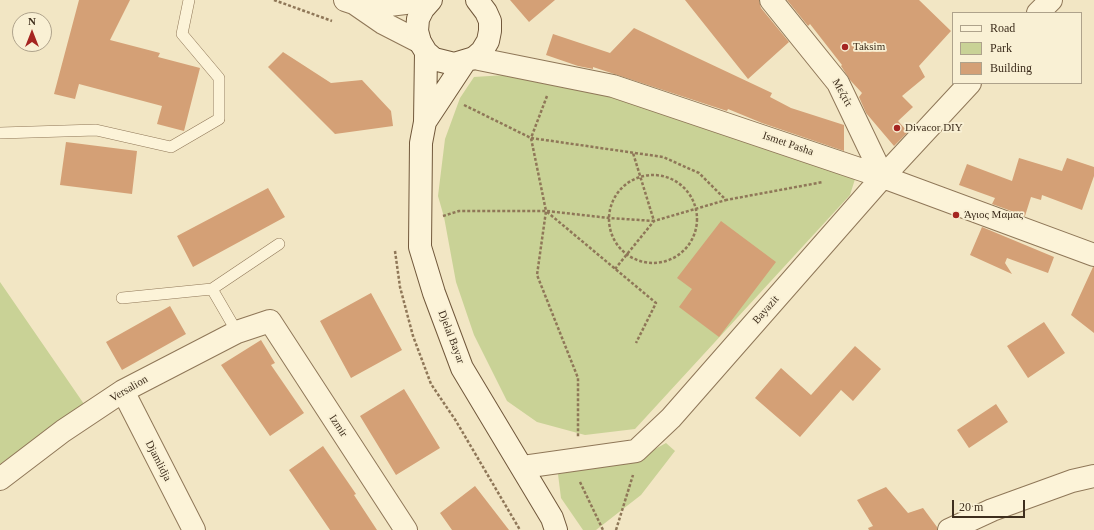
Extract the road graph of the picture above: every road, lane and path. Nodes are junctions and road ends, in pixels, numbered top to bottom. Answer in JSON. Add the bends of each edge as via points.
{"nodes":[{"id":1,"x":189,"y":0,"type":"edge"},
{"id":2,"x":274,"y":0,"type":"edge"},
{"id":3,"x":430,"y":0,"type":"edge"},
{"id":4,"x":771,"y":0,"type":"edge"},
{"id":5,"x":1051,"y":0,"type":"edge"},
{"id":6,"x":349,"y":1,"type":"edge"},
{"id":7,"x":483,"y":4,"type":"edge"},
{"id":8,"x":1039,"y":12,"type":"edge"},
{"id":9,"x":333,"y":21,"type":"dead end"},
{"id":10,"x":423,"y":47,"type":"junction"},
{"id":11,"x":469,"y":60,"type":"junction"},
{"id":12,"x":969,"y":84,"type":"edge"},
{"id":13,"x":549,"y":90,"type":"dead end"},
{"id":14,"x":462,"y":104,"type":"dead end"},
{"id":15,"x":425,"y":122,"type":"junction"},
{"id":16,"x":0,"y":133,"type":"edge"},
{"id":17,"x":531,"y":138,"type":"junction"},
{"id":18,"x":633,"y":153,"type":"junction"},
{"id":19,"x":641,"y":176,"type":"junction"},
{"id":20,"x":883,"y":177,"type":"junction"},
{"id":21,"x":831,"y":181,"type":"dead end"},
{"id":22,"x":726,"y":200,"type":"junction"},
{"id":23,"x":696,"y":209,"type":"junction"},
{"id":24,"x":546,"y":211,"type":"junction"},
{"id":25,"x":440,"y":217,"type":"dead end"},
{"id":26,"x":609,"y":218,"type":"junction"},
{"id":27,"x":654,"y":221,"type":"junction"},
{"id":28,"x":279,"y":244,"type":"dead end"},
{"id":29,"x":627,"y":255,"type":"junction"},
{"id":30,"x":1094,"y":255,"type":"edge"},
{"id":31,"x":615,"y":269,"type":"junction"},
{"id":32,"x":212,"y":289,"type":"junction"},
{"id":33,"x":122,"y":298,"type":"dead end"},
{"id":34,"x":270,"y":321,"type":"joint"},
{"id":35,"x":237,"y":332,"type":"junction"},
{"id":36,"x":636,"y":343,"type":"dead end"},
{"id":37,"x":123,"y":391,"type":"junction"},
{"id":38,"x":578,"y":439,"type":"dead end"},
{"id":39,"x":636,"y":451,"type":"junction"},
{"id":40,"x":523,"y":467,"type":"junction"},
{"id":41,"x":1094,"y":476,"type":"edge"},
{"id":42,"x":580,"y":478,"type":"dead end"},
{"id":43,"x":0,"y":479,"type":"edge"},
{"id":44,"x":602,"y":529,"type":"edge"},
{"id":45,"x":194,"y":530,"type":"edge"},
{"id":46,"x":406,"y":530,"type":"edge"},
{"id":47,"x":556,"y":530,"type":"edge"},
{"id":48,"x":598,"y":530,"type":"edge"},
{"id":49,"x":616,"y":530,"type":"edge"},
{"id":50,"x":949,"y":530,"type":"edge"}],
"edges":[{"from":1,"to":16,"type":"lane","via":[[182,34],[219,78],[219,119],[171,147],[96,130]]},
{"from":2,"to":9,"type":"path"},
{"from":3,"to":6,"type":"street","via":[[388,5]]},
{"from":3,"to":10,"type":"street","name":"Djelal Bayar","via":[[418,19],[417,31]]},
{"from":4,"to":20,"type":"street","name":"Μεζτίτ","via":[[838,83]]},
{"from":5,"to":8,"type":"street"},
{"from":6,"to":10,"type":"street","name":"Ismet Pasha"},
{"from":7,"to":11,"type":"street","name":"Djelal Bayar","via":[[490,31],[488,41],[482,51]]},
{"from":10,"to":11,"type":"street","name":"Ismet Pasha","via":[[434,59],[444,63],[454,64]]},
{"from":10,"to":15,"type":"street","name":"Djelal Bayar"},
{"from":11,"to":15,"type":"street","name":"Djelal Bayar"},
{"from":11,"to":20,"type":"street","name":"Ismet Pasha","via":[[613,86]]},
{"from":12,"to":20,"type":"street","name":"Bayazit"},
{"from":13,"to":17,"type":"path"},
{"from":14,"to":17,"type":"path"},
{"from":15,"to":40,"type":"street","name":"Djelal Bayar","via":[[421,143],[420,247],[462,368]]},
{"from":17,"to":18,"type":"path"},
{"from":17,"to":24,"type":"path"},
{"from":18,"to":19,"type":"path"},
{"from":18,"to":22,"type":"path","via":[[663,157],[699,173]]},
{"from":19,"to":23,"type":"path","via":[[669,177],[691,195]]},
{"from":19,"to":26,"type":"path","via":[[628,182],[618,192],[611,204]]},
{"from":19,"to":27,"type":"path"},
{"from":20,"to":30,"type":"street","name":"Ismet Pasha"},
{"from":20,"to":39,"type":"street","name":"Bayazit","via":[[671,418]]},
{"from":21,"to":22,"type":"path"},
{"from":22,"to":23,"type":"path"},
{"from":23,"to":27,"type":"path"},
{"from":23,"to":29,"type":"path","via":[[697,224],[693,238],[684,251],[671,259],[656,263],[641,261]]},
{"from":24,"to":25,"type":"path","via":[[459,211]]},
{"from":24,"to":26,"type":"path"},
{"from":24,"to":31,"type":"path"},
{"from":24,"to":38,"type":"path","via":[[537,275],[578,378]]},
{"from":26,"to":27,"type":"path"},
{"from":26,"to":29,"type":"path","via":[[614,239]]},
{"from":27,"to":29,"type":"path"},
{"from":28,"to":32,"type":"lane"},
{"from":29,"to":31,"type":"path"},
{"from":31,"to":36,"type":"path","via":[[656,303]]},
{"from":32,"to":33,"type":"lane"},
{"from":32,"to":35,"type":"lane"},
{"from":34,"to":35,"type":"street","name":"Versalion"},
{"from":34,"to":46,"type":"street","name":"Izmir"},
{"from":35,"to":37,"type":"street","name":"Versalion"},
{"from":37,"to":43,"type":"street","name":"Versalion","via":[[63,431]]},
{"from":37,"to":45,"type":"street","name":"Djamlidja"},
{"from":39,"to":40,"type":"street"},
{"from":39,"to":49,"type":"path","via":[[634,470]]},
{"from":40,"to":47,"type":"street","name":"Djelal Bayar","via":[[552,518]]},
{"from":41,"to":50,"type":"street","via":[[1072,481],[992,510]]},
{"from":42,"to":44,"type":"path","via":[[580,484]]},
{"from":44,"to":48,"type":"path"}]}
